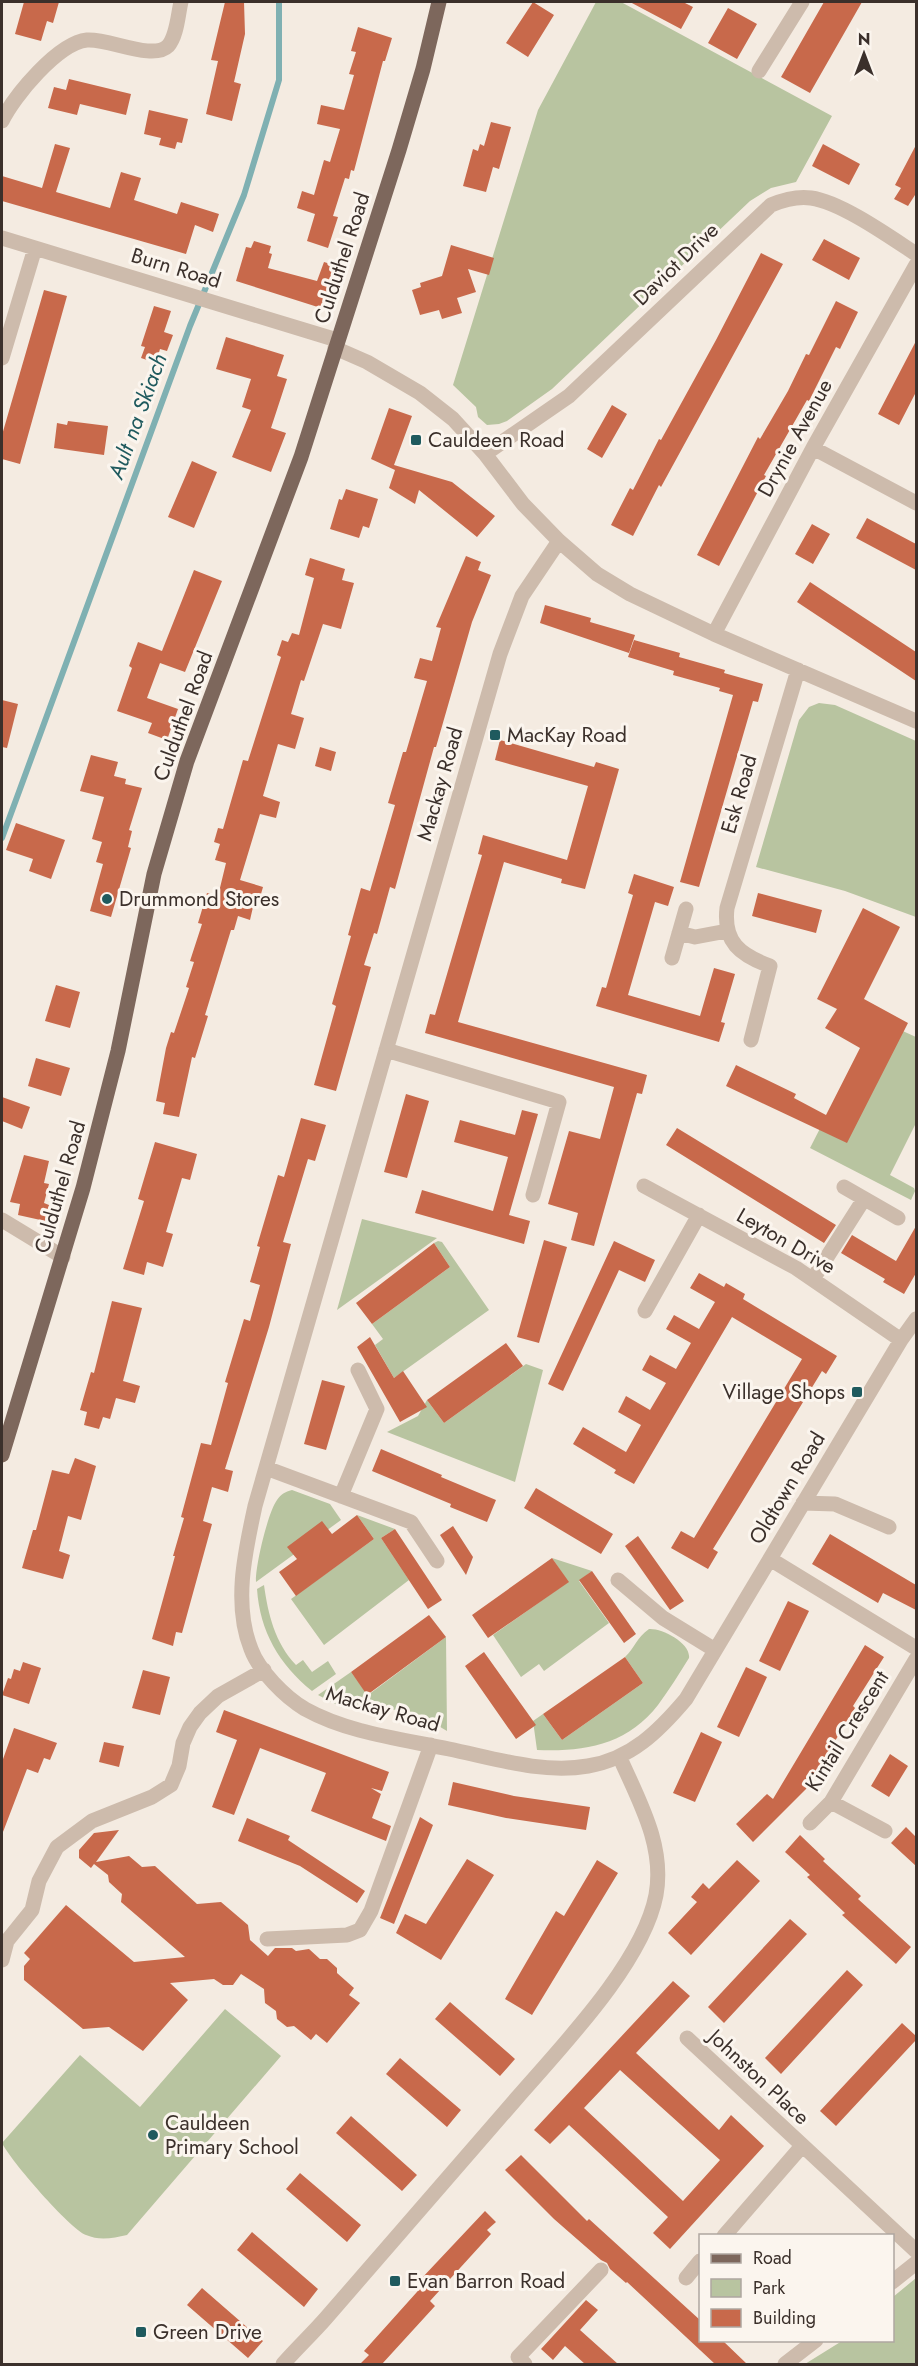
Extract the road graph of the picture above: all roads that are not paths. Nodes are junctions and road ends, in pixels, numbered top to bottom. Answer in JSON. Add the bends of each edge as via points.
{"nodes":[{"id":1,"x":181,"y":2,"type":"edge"},
{"id":2,"x":439,"y":2,"type":"edge"},
{"id":3,"x":802,"y":2,"type":"edge"},
{"id":4,"x":759,"y":71,"type":"dead end"},
{"id":5,"x":2,"y":120,"type":"edge"},
{"id":6,"x":2,"y":238,"type":"edge"},
{"id":7,"x":35,"y":248,"type":"junction"},
{"id":8,"x":916,"y":254,"type":"edge"},
{"id":9,"x":916,"y":265,"type":"edge"},
{"id":10,"x":336,"y":344,"type":"junction"},
{"id":11,"x":2,"y":358,"type":"edge"},
{"id":12,"x":813,"y":448,"type":"junction"},
{"id":13,"x":485,"y":454,"type":"junction"},
{"id":14,"x":916,"y":503,"type":"edge"},
{"id":15,"x":559,"y":541,"type":"junction"},
{"id":16,"x":714,"y":634,"type":"junction"},
{"id":17,"x":798,"y":670,"type":"junction"},
{"id":18,"x":916,"y":721,"type":"edge"},
{"id":19,"x":686,"y":909,"type":"dead end"},
{"id":20,"x":727,"y":931,"type":"junction"},
{"id":21,"x":679,"y":933,"type":"junction"},
{"id":22,"x":672,"y":958,"type":"dead end"},
{"id":23,"x":751,"y":1040,"type":"dead end"},
{"id":24,"x":386,"y":1050,"type":"junction"},
{"id":25,"x":644,"y":1186,"type":"dead end"},
{"id":26,"x":844,"y":1187,"type":"dead end"},
{"id":27,"x":533,"y":1195,"type":"dead end"},
{"id":28,"x":864,"y":1199,"type":"junction"},
{"id":29,"x":699,"y":1215,"type":"junction"},
{"id":30,"x":898,"y":1218,"type":"dead end"},
{"id":31,"x":2,"y":1220,"type":"edge"},
{"id":32,"x":63,"y":1257,"type":"junction"},
{"id":33,"x":813,"y":1280,"type":"junction"},
{"id":34,"x":645,"y":1311,"type":"dead end"},
{"id":35,"x":916,"y":1319,"type":"edge"},
{"id":36,"x":901,"y":1340,"type":"junction"},
{"id":37,"x":358,"y":1370,"type":"dead end"},
{"id":38,"x":2,"y":1455,"type":"edge"},
{"id":39,"x":266,"y":1467,"type":"junction"},
{"id":40,"x":341,"y":1496,"type":"junction"},
{"id":41,"x":803,"y":1503,"type":"junction"},
{"id":42,"x":889,"y":1527,"type":"dead end"},
{"id":43,"x":770,"y":1559,"type":"junction"},
{"id":44,"x":437,"y":1561,"type":"dead end"},
{"id":45,"x":618,"y":1580,"type":"dead end"},
{"id":46,"x":916,"y":1648,"type":"edge"},
{"id":47,"x":715,"y":1650,"type":"junction"},
{"id":48,"x":916,"y":1659,"type":"edge"},
{"id":49,"x":264,"y":1670,"type":"junction"},
{"id":50,"x":431,"y":1745,"type":"junction"},
{"id":51,"x":638,"y":1747,"type":"joint"},
{"id":52,"x":620,"y":1758,"type":"junction"},
{"id":53,"x":831,"y":1802,"type":"junction"},
{"id":54,"x":810,"y":1824,"type":"dead end"},
{"id":55,"x":885,"y":1831,"type":"dead end"},
{"id":56,"x":267,"y":1939,"type":"dead end"},
{"id":57,"x":2,"y":1960,"type":"edge"},
{"id":58,"x":687,"y":2038,"type":"dead end"},
{"id":59,"x":802,"y":2146,"type":"junction"},
{"id":60,"x":725,"y":2234,"type":"edge"},
{"id":61,"x":916,"y":2251,"type":"edge"},
{"id":62,"x":699,"y":2262,"type":"edge"},
{"id":63,"x":916,"y":2263,"type":"edge"},
{"id":64,"x":601,"y":2270,"type":"dead end"},
{"id":65,"x":686,"y":2278,"type":"dead end"},
{"id":66,"x":894,"y":2280,"type":"edge"},
{"id":67,"x":813,"y":2342,"type":"edge"},
{"id":68,"x":522,"y":2361,"type":"edge"},
{"id":69,"x":283,"y":2364,"type":"edge"},
{"id":70,"x":785,"y":2364,"type":"edge"}],
"edges":[{"from":1,"to":5,"type":"street","via":[[167,47],[147,51],[97,40],[74,44],[25,85]]},
{"from":2,"to":10,"type":"main road","name":"Culduthel Road","via":[[399,150]]},
{"from":3,"to":4,"type":"street"},
{"from":6,"to":7,"type":"street","name":"Burn Road"},
{"from":7,"to":10,"type":"street","name":"Burn Road","via":[[217,302]]},
{"from":7,"to":11,"type":"street"},
{"from":8,"to":13,"type":"street","name":"Daviot Drive","via":[[823,200],[787,199],[771,206],[569,396]]},
{"from":9,"to":12,"type":"street","name":"Drynie Avenue"},
{"from":10,"to":13,"type":"street","via":[[420,393],[453,419]]},
{"from":10,"to":32,"type":"main road","name":"Culduthel Road","via":[[301,457],[187,761],[154,873],[118,1051]]},
{"from":12,"to":14,"type":"street"},
{"from":12,"to":16,"type":"street","name":"Drynie Avenue"},
{"from":13,"to":15,"type":"street","via":[[523,504]]},
{"from":15,"to":16,"type":"street","via":[[630,594]]},
{"from":15,"to":24,"type":"street","name":"Mackay Road","via":[[522,596],[500,654]]},
{"from":16,"to":17,"type":"street"},
{"from":17,"to":18,"type":"street"},
{"from":17,"to":20,"type":"street","name":"Esk Road","via":[[727,908]]},
{"from":19,"to":21,"type":"street"},
{"from":20,"to":21,"type":"street","via":[[695,937]]},
{"from":20,"to":23,"type":"street","via":[[743,952],[770,966]]},
{"from":21,"to":22,"type":"street"},
{"from":24,"to":27,"type":"street","via":[[559,1102]]},
{"from":24,"to":39,"type":"street","name":"Mackay Road"},
{"from":25,"to":29,"type":"street","name":"Leyton Drive"},
{"from":26,"to":28,"type":"street"},
{"from":28,"to":30,"type":"street"},
{"from":28,"to":33,"type":"street"},
{"from":29,"to":33,"type":"street","name":"Leyton Drive"},
{"from":29,"to":34,"type":"street"},
{"from":31,"to":32,"type":"street"},
{"from":32,"to":38,"type":"main road","name":"Culduthel Road"},
{"from":33,"to":36,"type":"street","name":"Leyton Drive"},
{"from":35,"to":36,"type":"street","name":"Oldtown Road"},
{"from":36,"to":41,"type":"street","name":"Oldtown Road"},
{"from":37,"to":40,"type":"street","via":[[377,1409]]},
{"from":39,"to":40,"type":"street"},
{"from":39,"to":49,"type":"street","name":"Mackay Road","via":[[243,1558],[242,1597],[251,1650]]},
{"from":40,"to":44,"type":"street","via":[[411,1522]]},
{"from":41,"to":42,"type":"street","via":[[835,1504]]},
{"from":41,"to":43,"type":"street","name":"Oldtown Road"},
{"from":43,"to":46,"type":"street"},
{"from":43,"to":47,"type":"street","name":"Oldtown Road"},
{"from":45,"to":47,"type":"street","via":[[663,1618]]},
{"from":47,"to":51,"type":"street","name":"Oldtown Road","via":[[686,1699]]},
{"from":48,"to":53,"type":"street","name":"Kintail Crescent"},
{"from":49,"to":50,"type":"street","name":"Mackay Road","via":[[273,1683],[305,1708],[348,1726]]},
{"from":49,"to":57,"type":"street","via":[[218,1696],[200,1713],[183,1743],[171,1785],[152,1797],[92,1821],[57,1847],[39,1881],[32,1910],[7,1941]]},
{"from":50,"to":52,"type":"street","name":"Mackay Road","via":[[549,1768],[588,1767]]},
{"from":50,"to":56,"type":"street","via":[[371,1911],[360,1930],[347,1935]]},
{"from":51,"to":52,"type":"street","name":"Mackay Road"},
{"from":52,"to":69,"type":"street","via":[[649,1824],[658,1866],[656,1896],[640,1939],[614,1982],[544,2067]]},
{"from":53,"to":54,"type":"street","name":"Kintail Crescent"},
{"from":53,"to":55,"type":"street"},
{"from":58,"to":59,"type":"street","name":"Johnston Place"},
{"from":59,"to":60,"type":"street","name":"Johnston Place"},
{"from":59,"to":61,"type":"street","name":"Johnston Place"},
{"from":62,"to":65,"type":"street"},
{"from":63,"to":66,"type":"street"},
{"from":64,"to":68,"type":"street"},
{"from":67,"to":70,"type":"street"}]}
